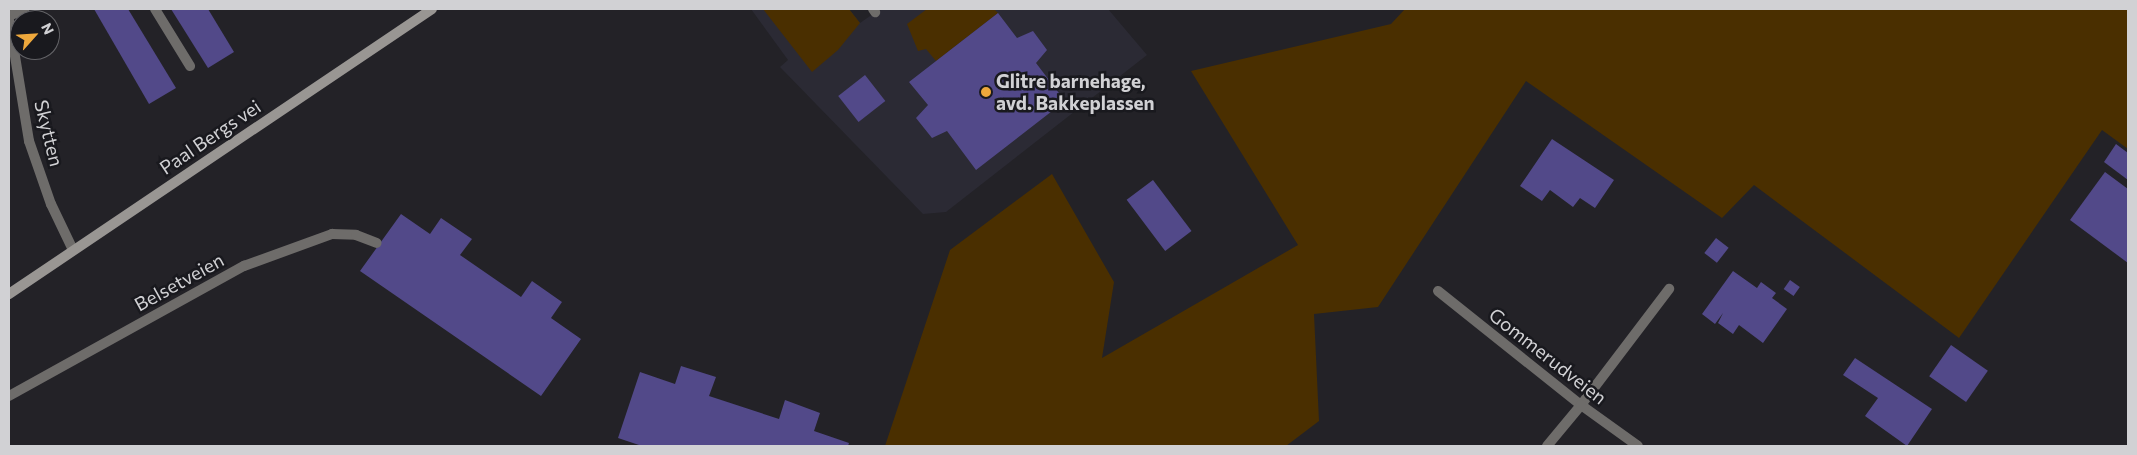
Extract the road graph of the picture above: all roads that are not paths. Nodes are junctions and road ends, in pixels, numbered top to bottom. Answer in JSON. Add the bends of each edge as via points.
{"nodes":[{"id":1,"x":25,"y":9,"type":"edge"},
{"id":2,"x":155,"y":9,"type":"edge"},
{"id":3,"x":432,"y":9,"type":"edge"},
{"id":4,"x":9,"y":16,"type":"edge"},
{"id":5,"x":9,"y":20,"type":"edge"},
{"id":6,"x":190,"y":66,"type":"dead end"},
{"id":7,"x":377,"y":243,"type":"dead end"},
{"id":8,"x":73,"y":250,"type":"junction"},
{"id":9,"x":1669,"y":289,"type":"dead end"},
{"id":10,"x":1438,"y":292,"type":"dead end"},
{"id":11,"x":9,"y":294,"type":"edge"},
{"id":12,"x":9,"y":396,"type":"edge"},
{"id":13,"x":1581,"y":405,"type":"junction"},
{"id":14,"x":1547,"y":446,"type":"edge"},
{"id":15,"x":1638,"y":446,"type":"edge"}],
"edges":[{"from":1,"to":4,"type":"street"},
{"from":2,"to":6,"type":"street"},
{"from":3,"to":8,"type":"street","name":"Paal Bergs vei"},
{"from":5,"to":8,"type":"street","name":"Skytten","via":[[28,141],[51,204]]},
{"from":7,"to":12,"type":"street","name":"Belsetveien","via":[[356,235],[332,234],[244,266]]},
{"from":8,"to":11,"type":"street","name":"Paal Bergs vei"},
{"from":9,"to":13,"type":"street"},
{"from":10,"to":13,"type":"street","name":"Gommerudveien"},
{"from":13,"to":14,"type":"street"},
{"from":13,"to":15,"type":"street","name":"Gommerudveien"}]}
